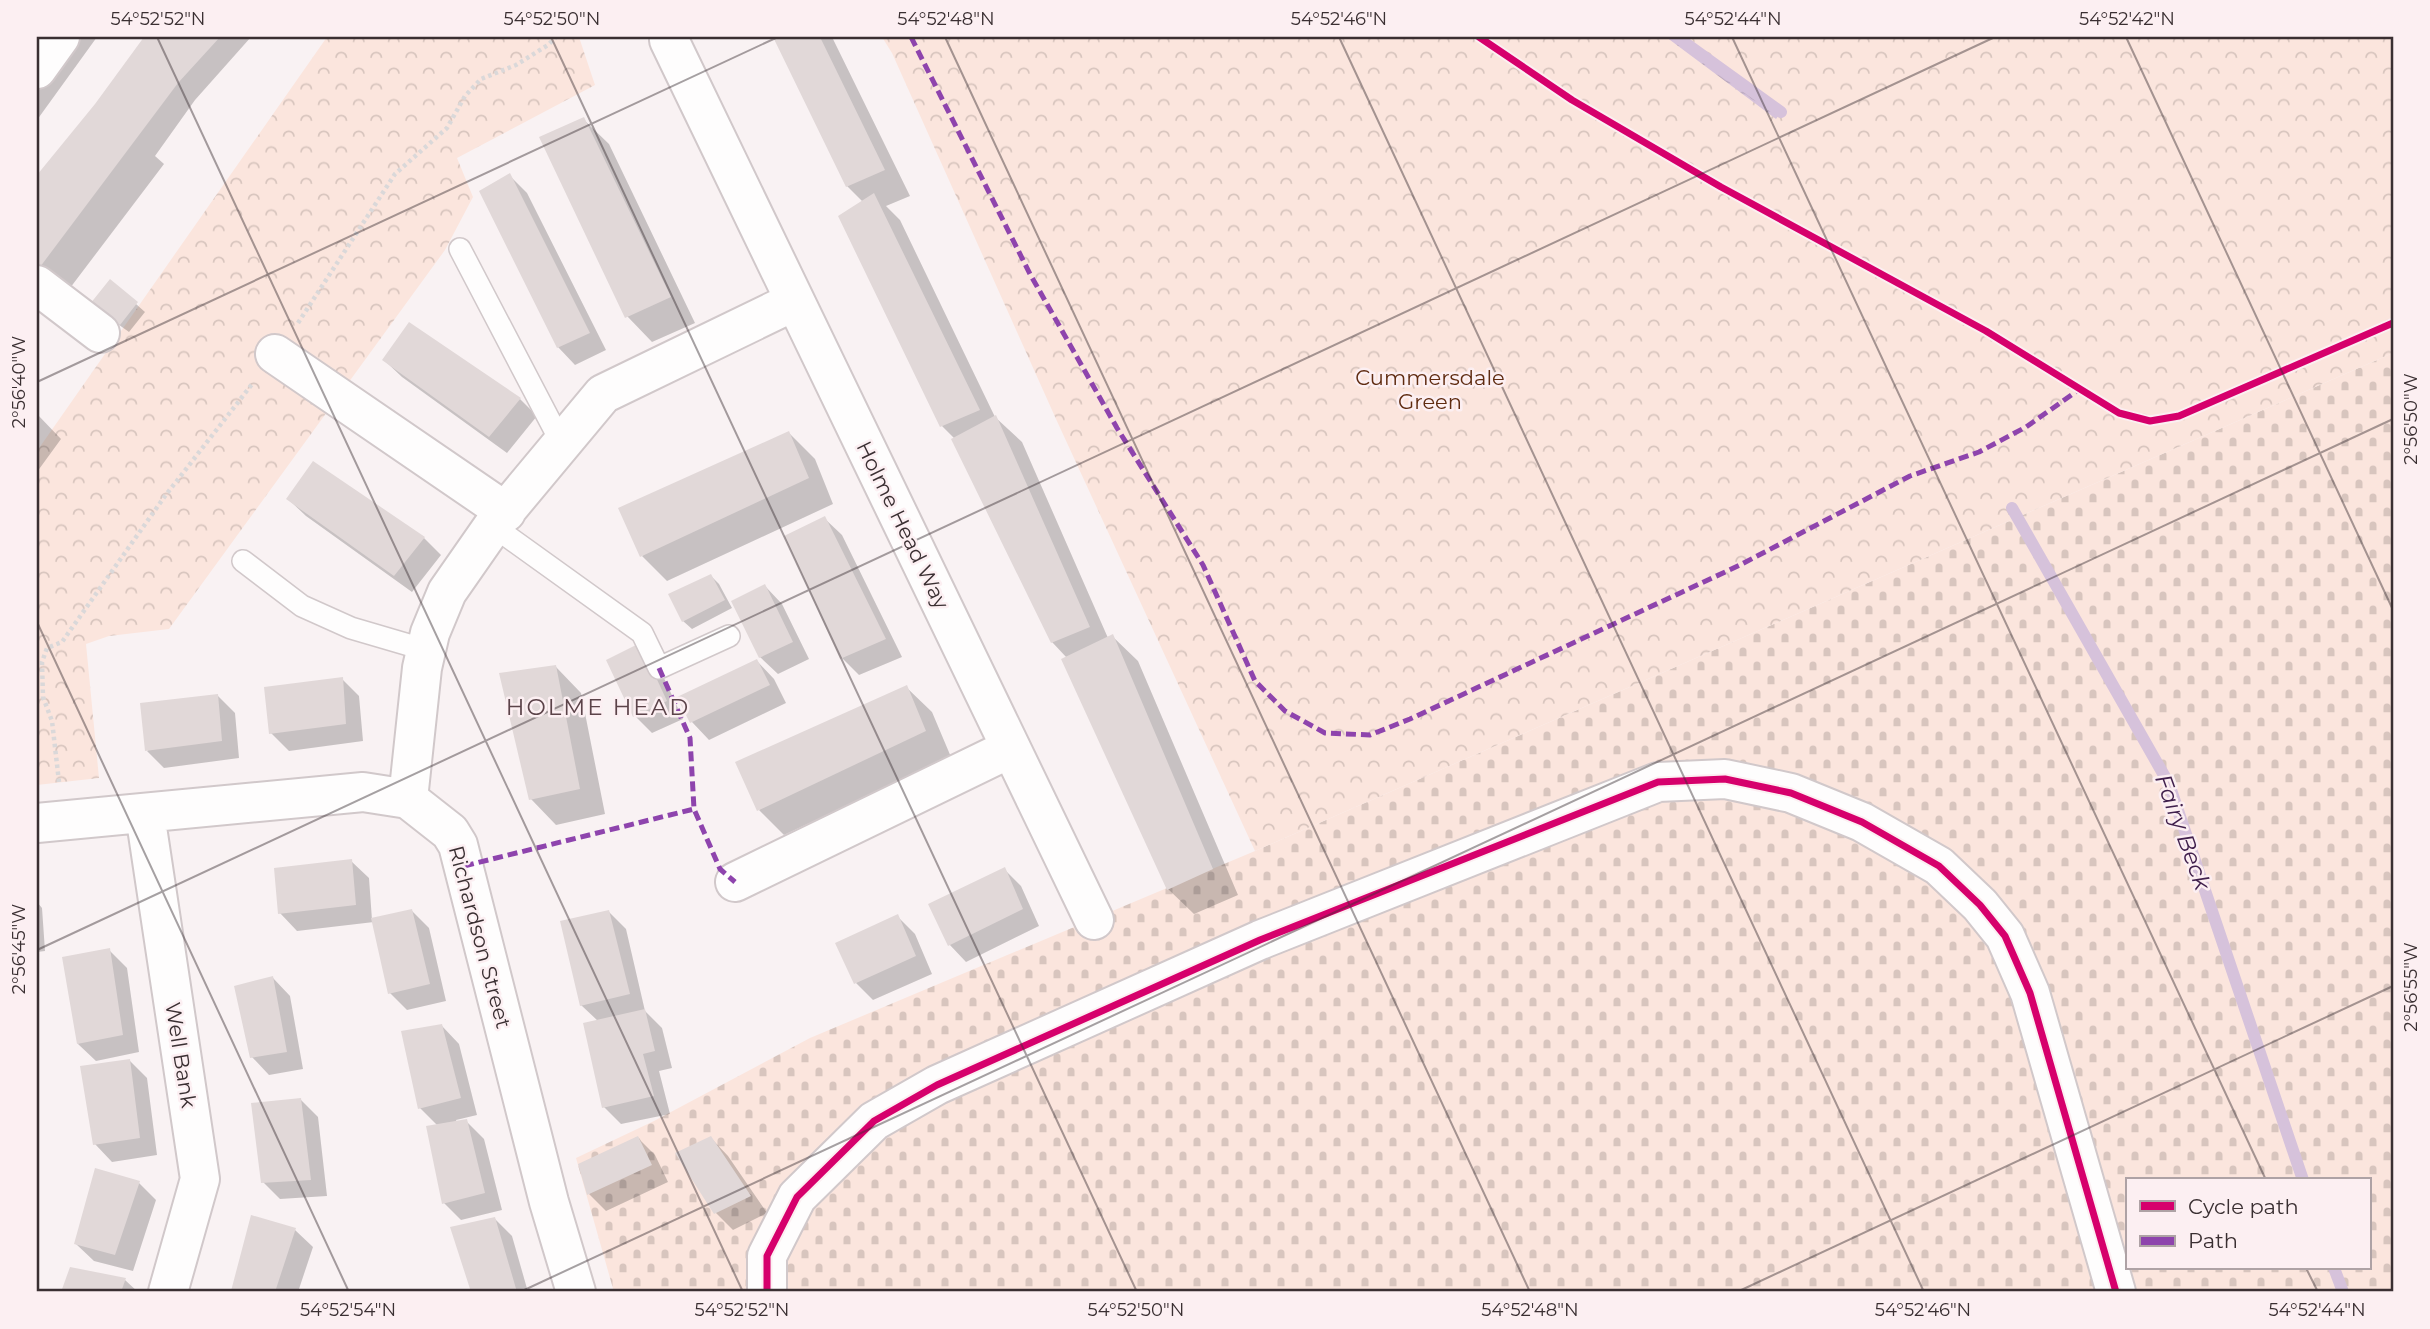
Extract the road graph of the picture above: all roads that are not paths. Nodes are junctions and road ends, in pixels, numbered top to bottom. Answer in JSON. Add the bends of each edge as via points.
{"nodes":[{"id":1,"x":60,"y":37,"type":"edge"},
{"id":2,"x":668,"y":40,"type":"dead end"},
{"id":3,"x":37,"y":69,"type":"edge"},
{"id":4,"x":460,"y":249,"type":"dead end"},
{"id":5,"x":37,"y":285,"type":"edge"},
{"id":6,"x":796,"y":301,"type":"junction"},
{"id":7,"x":100,"y":333,"type":"dead end"},
{"id":8,"x":275,"y":354,"type":"road end"},
{"id":9,"x":562,"y":444,"type":"junction"},
{"id":10,"x":499,"y":519,"type":"junction"},
{"id":11,"x":243,"y":561,"type":"dead end"},
{"id":12,"x":729,"y":636,"type":"dead end"},
{"id":13,"x":426,"y":650,"type":"junction"},
{"id":14,"x":1011,"y":748,"type":"junction"},
{"id":15,"x":408,"y":799,"type":"junction"},
{"id":16,"x":145,"y":814,"type":"junction"},
{"id":17,"x":50,"y":822,"type":"edge"},
{"id":18,"x":735,"y":882,"type":"dead end"},
{"id":19,"x":1094,"y":920,"type":"dead end"},
{"id":20,"x":168,"y":1292,"type":"edge"},
{"id":21,"x":576,"y":1292,"type":"edge"},
{"id":22,"x":767,"y":1292,"type":"edge"},
{"id":23,"x":2116,"y":1292,"type":"edge"}],
"edges":[{"from":1,"to":3,"type":"street"},
{"from":2,"to":6,"type":"street","name":"Holme Head Way"},
{"from":4,"to":9,"type":"lane"},
{"from":5,"to":7,"type":"street"},
{"from":6,"to":9,"type":"street","via":[[603,394]]},
{"from":6,"to":14,"type":"street","name":"Holme Head Way"},
{"from":8,"to":10,"type":"street"},
{"from":9,"to":10,"type":"street"},
{"from":10,"to":12,"type":"lane","via":[[642,633],[659,668]]},
{"from":10,"to":13,"type":"street","via":[[447,592]]},
{"from":11,"to":13,"type":"lane","via":[[302,606],[351,628]]},
{"from":13,"to":15,"type":"street"},
{"from":14,"to":18,"type":"street"},
{"from":14,"to":19,"type":"street","name":"Holme Head Way"},
{"from":15,"to":16,"type":"street","name":"Richardson Street","via":[[363,792]]},
{"from":15,"to":21,"type":"street","name":"Richardson Street","via":[[450,832],[458,845],[548,1202]]},
{"from":16,"to":17,"type":"street","name":"Richardson Street"},
{"from":16,"to":20,"type":"street","name":"Well Bank","via":[[200,1179]]},
{"from":22,"to":23,"type":"street","via":[[767,1256],[797,1197],[874,1121],[937,1085],[1260,940],[1658,782],[1725,779],[1791,793],[1862,822],[1939,866],[2006,936],[2030,993]]}]}
